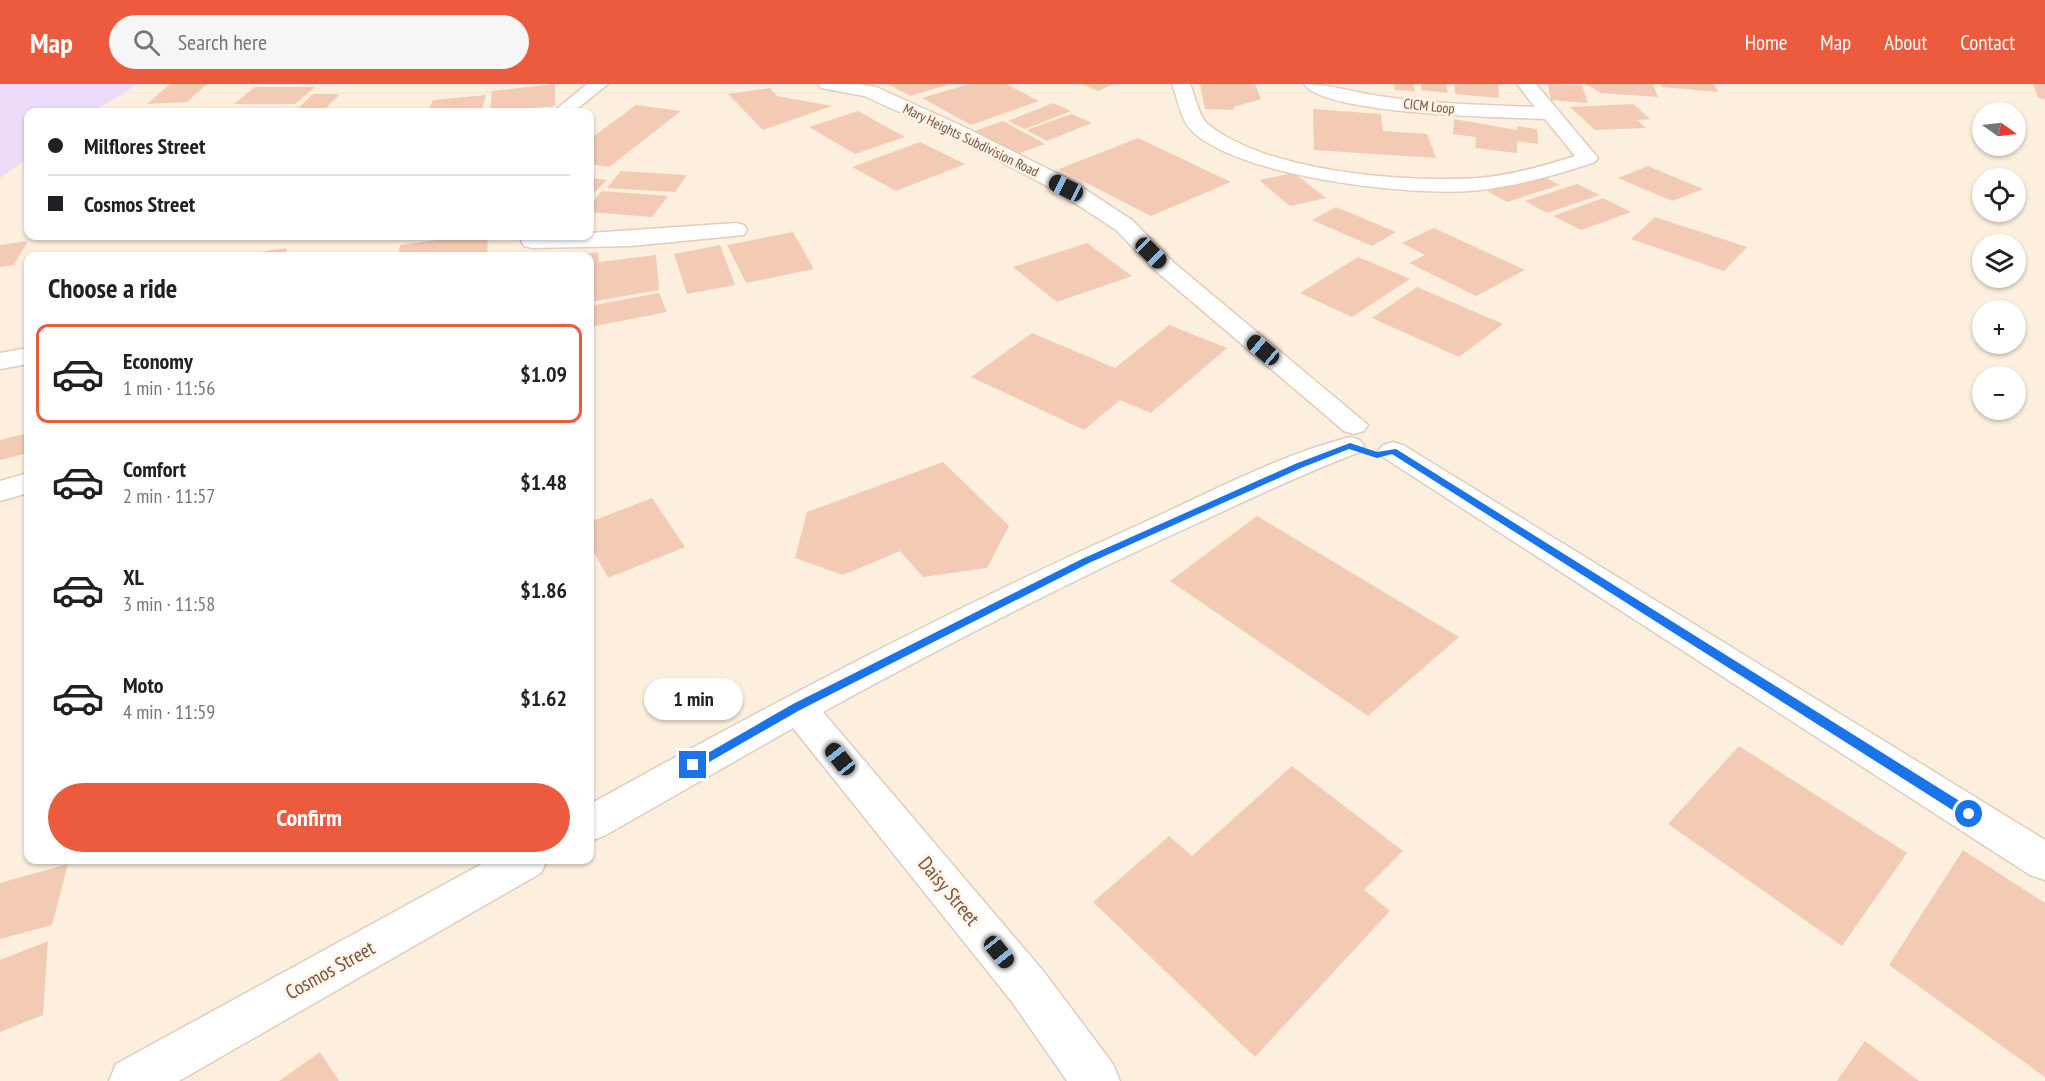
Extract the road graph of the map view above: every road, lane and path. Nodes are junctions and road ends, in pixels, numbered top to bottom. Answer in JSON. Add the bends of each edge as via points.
{"nodes":[{"id":1,"x":598,"y":84,"type":"edge"},
{"id":2,"x":827,"y":84,"type":"edge"},
{"id":3,"x":1180,"y":84,"type":"edge"},
{"id":4,"x":1313,"y":84,"type":"edge"},
{"id":5,"x":1526,"y":84,"type":"edge"},
{"id":6,"x":567,"y":108,"type":"edge"},
{"id":7,"x":1548,"y":113,"type":"junction"},
{"id":8,"x":735,"y":230,"type":"dead end"},
{"id":9,"x":527,"y":244,"type":"edge"},
{"id":10,"x":24,"y":357,"type":"edge"},
{"id":11,"x":0,"y":361,"type":"edge"},
{"id":12,"x":1352,"y":435,"type":"junction"},
{"id":13,"x":24,"y":484,"type":"edge"},
{"id":14,"x":0,"y":491,"type":"edge"},
{"id":15,"x":797,"y":707,"type":"junction"},
{"id":16,"x":594,"y":822,"type":"edge"},
{"id":17,"x":2045,"y":862,"type":"edge"},
{"id":18,"x":519,"y":864,"type":"edge"},
{"id":19,"x":133,"y":1081,"type":"edge"},
{"id":20,"x":1096,"y":1081,"type":"edge"}],
"edges":[{"from":1,"to":6,"type":"street"},
{"from":2,"to":12,"type":"street","name":"Mary Heights Subdivision Road","via":[[869,91],[953,129],[1076,194],[1124,225],[1165,267]]},
{"from":3,"to":7,"type":"street","via":[[1198,127],[1238,151],[1305,171],[1385,183],[1478,184],[1546,172],[1588,158]]},
{"from":4,"to":7,"type":"street","name":"CICM Loop","via":[[1322,92],[1358,99]]},
{"from":5,"to":7,"type":"street"},
{"from":8,"to":9,"type":"street"},
{"from":10,"to":11,"type":"street"},
{"from":12,"to":15,"type":"street","via":[[1298,466],[1085,561]]},
{"from":12,"to":17,"type":"street","via":[[1358,451],[1377,455],[1393,451]]},
{"from":13,"to":14,"type":"street"},
{"from":15,"to":16,"type":"street"},
{"from":15,"to":20,"type":"street","name":"Daisy Street","via":[[1028,987]]},
{"from":18,"to":19,"type":"street","name":"Cosmos Street"}]}
